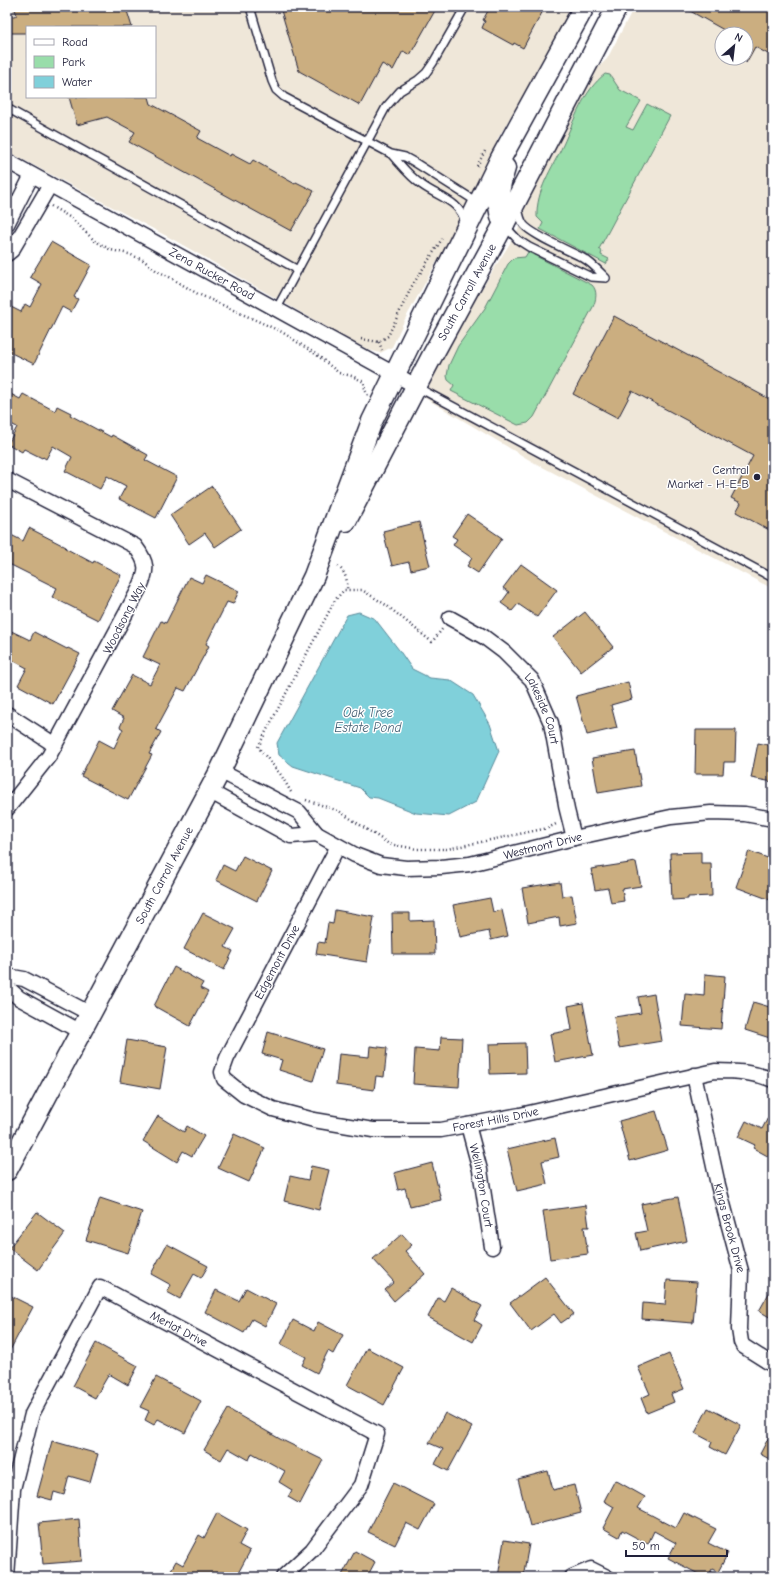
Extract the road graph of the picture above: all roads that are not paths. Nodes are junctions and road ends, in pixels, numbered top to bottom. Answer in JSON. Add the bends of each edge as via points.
{"nodes":[{"id":1,"x":250,"y":7,"type":"edge"},
{"id":2,"x":465,"y":7,"type":"edge"},
{"id":3,"x":584,"y":7,"type":"edge"},
{"id":4,"x":617,"y":7,"type":"edge"},
{"id":5,"x":7,"y":108,"type":"edge"},
{"id":6,"x":514,"y":134,"type":"junction"},
{"id":7,"x":368,"y":142,"type":"junction"},
{"id":8,"x":391,"y":154,"type":"junction"},
{"id":9,"x":7,"y":161,"type":"edge"},
{"id":10,"x":32,"y":175,"type":"junction"},
{"id":11,"x":50,"y":184,"type":"junction"},
{"id":12,"x":516,"y":200,"type":"junction"},
{"id":13,"x":479,"y":203,"type":"junction"},
{"id":14,"x":7,"y":224,"type":"edge"},
{"id":15,"x":504,"y":224,"type":"junction"},
{"id":16,"x":466,"y":231,"type":"junction"},
{"id":17,"x":7,"y":254,"type":"edge"},
{"id":18,"x":298,"y":270,"type":"junction"},
{"id":19,"x":468,"y":292,"type":"junction"},
{"id":20,"x":276,"y":310,"type":"junction"},
{"id":21,"x":395,"y":375,"type":"junction"},
{"id":22,"x":416,"y":386,"type":"junction"},
{"id":23,"x":7,"y":480,"type":"edge"},
{"id":24,"x":314,"y":576,"type":"junction"},
{"id":25,"x":773,"y":578,"type":"edge"},
{"id":26,"x":450,"y":618,"type":"road end"},
{"id":27,"x":7,"y":714,"type":"edge"},
{"id":28,"x":55,"y":745,"type":"junction"},
{"id":29,"x":220,"y":771,"type":"junction"},
{"id":30,"x":209,"y":791,"type":"junction"},
{"id":31,"x":7,"y":808,"type":"edge"},
{"id":32,"x":773,"y":819,"type":"edge"},
{"id":33,"x":317,"y":834,"type":"junction"},
{"id":34,"x":574,"y":838,"type":"junction"},
{"id":35,"x":338,"y":846,"type":"junction"},
{"id":36,"x":7,"y":976,"type":"edge"},
{"id":37,"x":7,"y":987,"type":"edge"},
{"id":38,"x":90,"y":1014,"type":"junction"},
{"id":39,"x":81,"y":1032,"type":"junction"},
{"id":40,"x":694,"y":1075,"type":"junction"},
{"id":41,"x":224,"y":1079,"type":"joint"},
{"id":42,"x":773,"y":1080,"type":"edge"},
{"id":43,"x":468,"y":1125,"type":"junction"},
{"id":44,"x":7,"y":1170,"type":"edge"},
{"id":45,"x":492,"y":1248,"type":"dead end"},
{"id":46,"x":773,"y":1365,"type":"edge"},
{"id":47,"x":7,"y":1577,"type":"edge"},
{"id":48,"x":283,"y":1577,"type":"edge"},
{"id":49,"x":572,"y":1577,"type":"edge"},
{"id":50,"x":607,"y":1577,"type":"edge"}],
"edges":[{"from":1,"to":7,"type":"lane","via":[[276,90],[293,102]]},
{"from":2,"to":7,"type":"lane","via":[[433,64],[418,80],[393,98]]},
{"from":3,"to":6,"type":"main road","name":"South Carroll Avenue"},
{"from":4,"to":12,"type":"main road","name":"South Carroll Avenue"},
{"from":5,"to":18,"type":"lane"},
{"from":6,"to":13,"type":"main road","name":"South Carroll Avenue"},
{"from":6,"to":15,"type":"main road","via":[[498,198]]},
{"from":7,"to":8,"type":"lane"},
{"from":7,"to":18,"type":"lane"},
{"from":8,"to":13,"type":"lane","via":[[414,162]]},
{"from":8,"to":16,"type":"lane","via":[[422,185],[458,208],[464,216]]},
{"from":9,"to":10,"type":"street","name":"Zena Rucker Road"},
{"from":10,"to":11,"type":"street","name":"Zena Rucker Road"},
{"from":10,"to":14,"type":"street"},
{"from":11,"to":17,"type":"street","via":[[12,250]]},
{"from":11,"to":20,"type":"street","name":"Zena Rucker Road"},
{"from":12,"to":15,"type":"main road","name":"South Carroll Avenue"},
{"from":12,"to":15,"type":"lane","via":[[524,225],[585,259],[606,278],[590,277],[529,247],[518,240]]},
{"from":13,"to":16,"type":"main road","name":"South Carroll Avenue"},
{"from":13,"to":19,"type":"main road","via":[[490,224],[489,238]]},
{"from":15,"to":19,"type":"main road","name":"South Carroll Avenue"},
{"from":16,"to":21,"type":"main road","name":"South Carroll Avenue"},
{"from":18,"to":20,"type":"lane"},
{"from":19,"to":22,"type":"main road","name":"South Carroll Avenue"},
{"from":20,"to":21,"type":"street","name":"Zena Rucker Road"},
{"from":21,"to":22,"type":"street","name":"Zena Rucker Road"},
{"from":21,"to":24,"type":"main road","name":"South Carroll Avenue","via":[[372,421]]},
{"from":22,"to":24,"type":"main road","name":"South Carroll Avenue","via":[[339,535]]},
{"from":22,"to":25,"type":"lane"},
{"from":23,"to":28,"type":"street","name":"Woodsong Way","via":[[134,546],[142,555],[146,566],[139,589]]},
{"from":24,"to":29,"type":"main road","name":"South Carroll Avenue"},
{"from":26,"to":34,"type":"street","name":"Lakeside Court","via":[[484,637],[504,652],[532,680],[551,723]]},
{"from":27,"to":28,"type":"street"},
{"from":28,"to":31,"type":"street","name":"Woodsong Way","via":[[36,774]]},
{"from":29,"to":30,"type":"main road","name":"South Carroll Avenue"},
{"from":29,"to":33,"type":"street","name":"Westmont Drive","via":[[299,812]]},
{"from":30,"to":33,"type":"street","via":[[291,836]]},
{"from":30,"to":38,"type":"main road","name":"South Carroll Avenue"},
{"from":32,"to":34,"type":"street","name":"Westmont Drive","via":[[745,814],[711,813],[671,817]]},
{"from":33,"to":35,"type":"street","name":"Westmont Drive"},
{"from":34,"to":35,"type":"street","name":"Westmont Drive","via":[[470,864],[442,867],[406,868],[381,865]]},
{"from":35,"to":41,"type":"street","name":"Edgemont Drive","via":[[227,1058],[222,1072]]},
{"from":36,"to":38,"type":"street","via":[[24,979]]},
{"from":37,"to":39,"type":"street","via":[[19,998]]},
{"from":38,"to":39,"type":"main road","name":"South Carroll Avenue"},
{"from":39,"to":44,"type":"main road","name":"South Carroll Avenue"},
{"from":40,"to":42,"type":"street","name":"Forest Hills Drive","via":[[715,1071],[738,1071]]},
{"from":40,"to":43,"type":"street","name":"Forest Hills Drive"},
{"from":40,"to":46,"type":"street","name":"Kings Brook Drive","via":[[718,1185],[742,1271],[739,1329],[741,1342],[743,1346]]},
{"from":41,"to":43,"type":"street","name":"Forest Hills Drive","via":[[244,1095],[273,1109],[314,1120],[373,1130],[441,1130]]},
{"from":43,"to":45,"type":"street","name":"Wellington Court","via":[[480,1170]]},
{"from":47,"to":48,"type":"street","name":"Merlot Drive","via":[[13,1489],[32,1414],[100,1287],[377,1434],[361,1485],[312,1550]]},
{"from":49,"to":50,"type":"street","via":[[591,1569]]}]}
